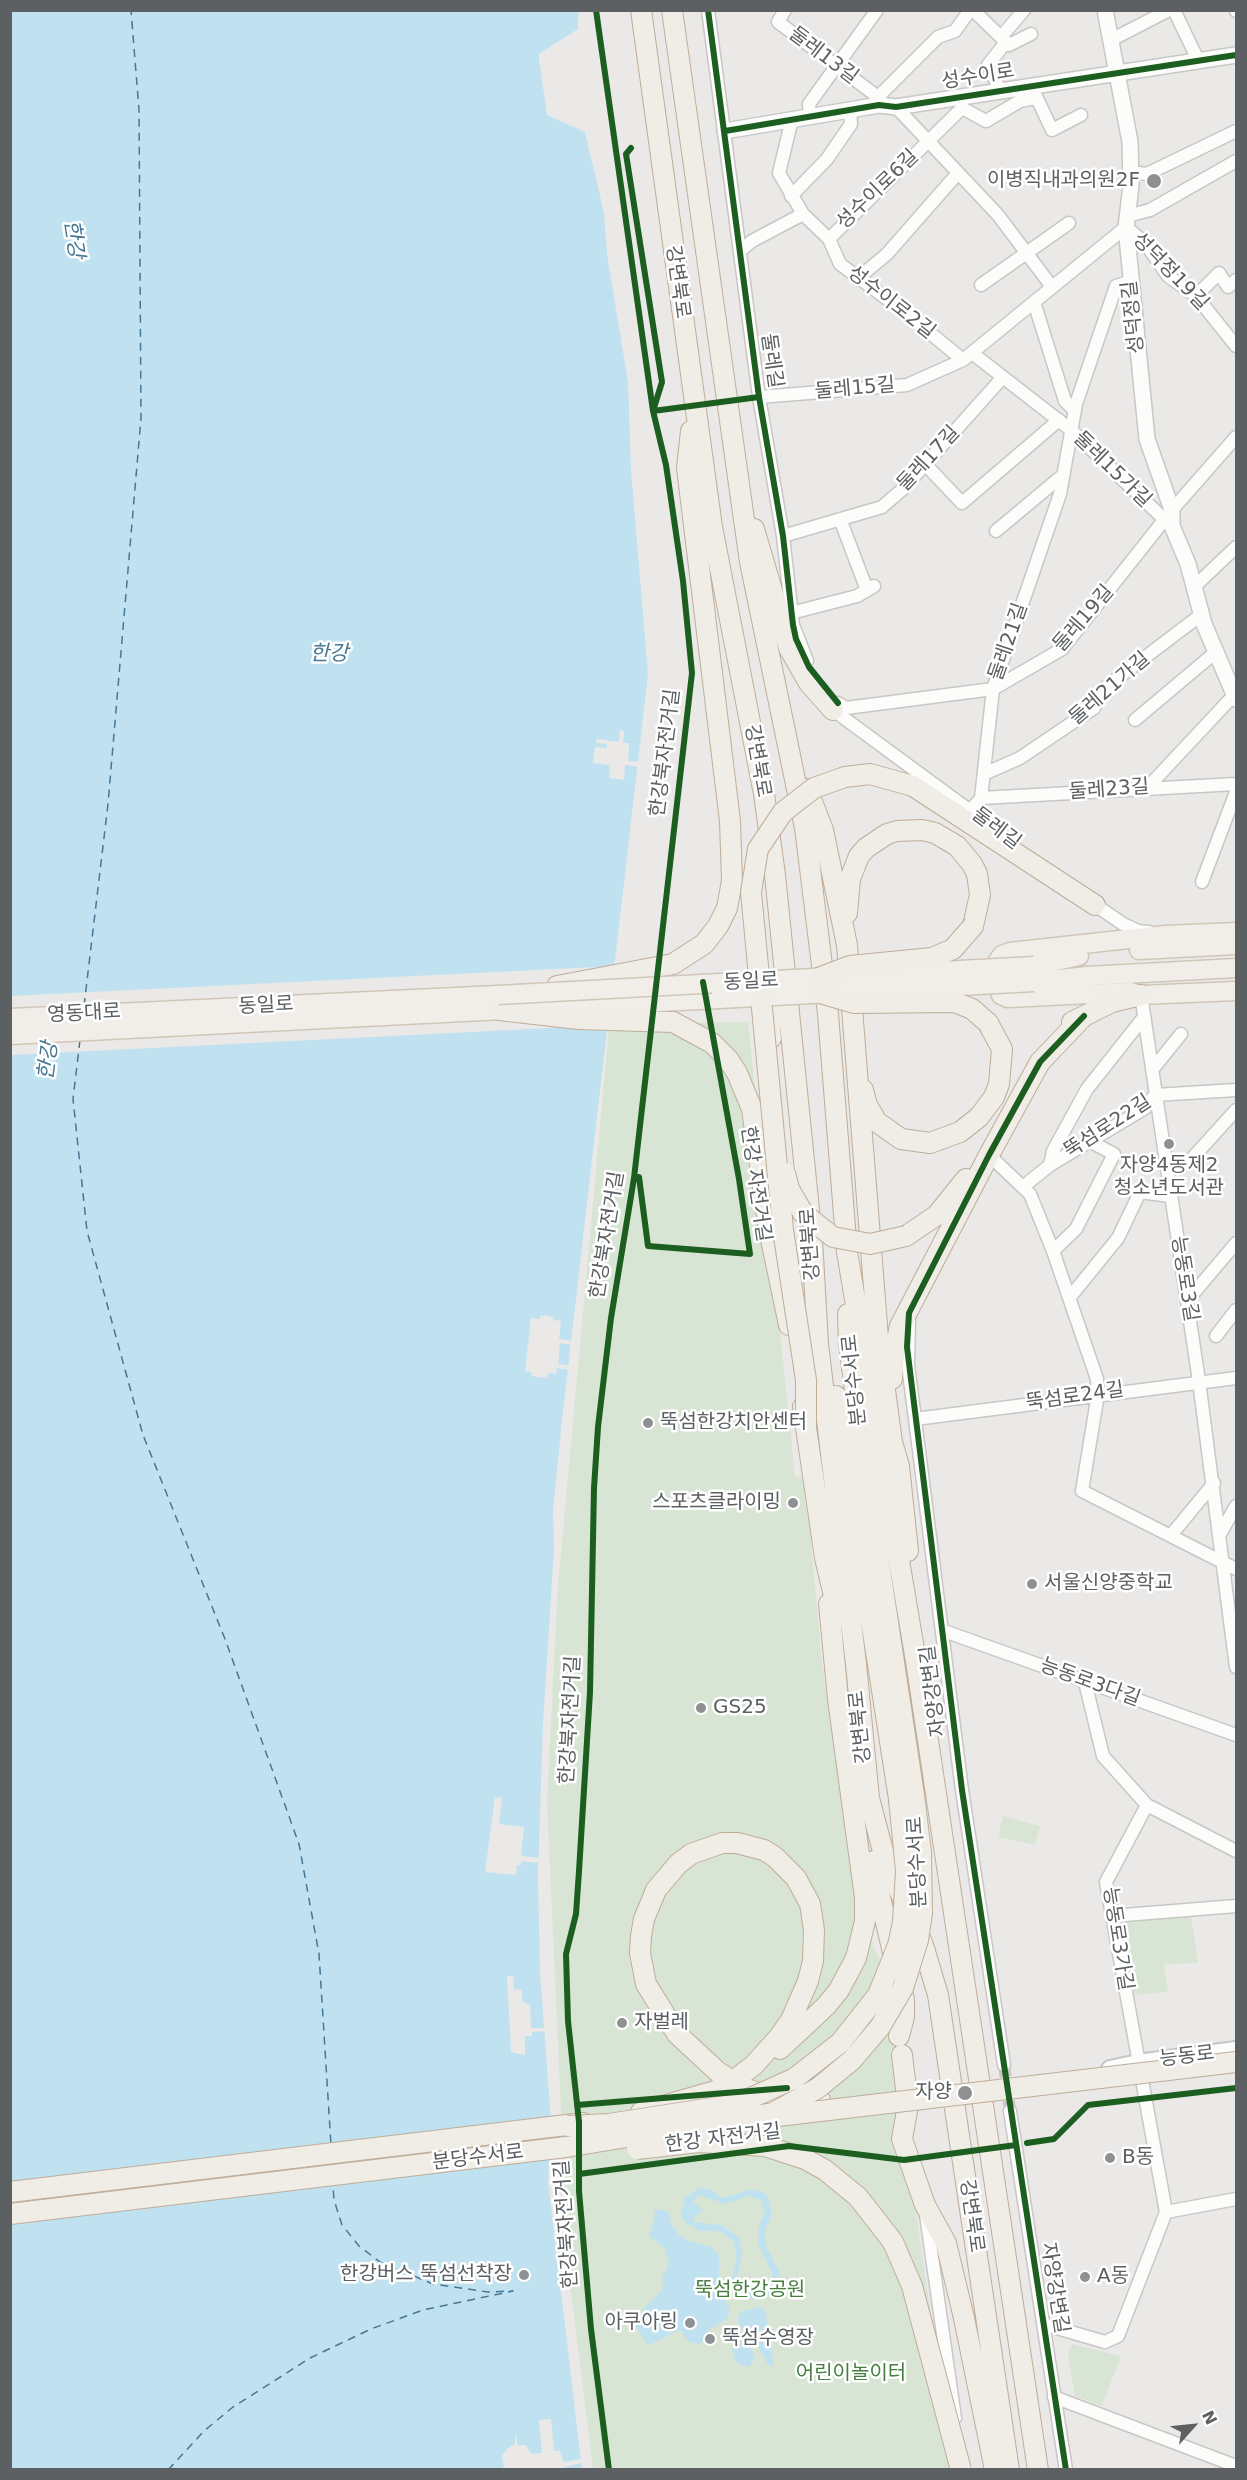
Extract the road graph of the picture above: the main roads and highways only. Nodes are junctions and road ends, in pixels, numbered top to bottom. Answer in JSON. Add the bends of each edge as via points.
{"nodes":[{"id":1,"x":641,"y":10,"type":"edge"},
{"id":2,"x":672,"y":10,"type":"edge"},
{"id":3,"x":694,"y":408,"type":"junction"},
{"id":4,"x":735,"y":473,"type":"junction"},
{"id":5,"x":835,"y":707,"type":"road end"},
{"id":6,"x":787,"y":734,"type":"junction"},
{"id":7,"x":1095,"y":905,"type":"road end"},
{"id":8,"x":1236,"y":933,"type":"edge"},
{"id":9,"x":847,"y":945,"type":"junction"},
{"id":10,"x":1236,"y":945,"type":"edge"},
{"id":11,"x":784,"y":952,"type":"junction"},
{"id":12,"x":1236,"y":958,"type":"edge"},
{"id":13,"x":1236,"y":968,"type":"edge"},
{"id":14,"x":1034,"y":974,"type":"junction"},
{"id":15,"x":1236,"y":980,"type":"edge"},
{"id":16,"x":819,"y":986,"type":"junction"},
{"id":17,"x":1236,"y":991,"type":"edge"},
{"id":18,"x":1141,"y":995,"type":"junction"},
{"id":19,"x":498,"y":1003,"type":"junction"},
{"id":20,"x":1084,"y":1016,"type":"junction"},
{"id":21,"x":10,"y":1018,"type":"edge"},
{"id":22,"x":157,"y":1020,"type":"junction"},
{"id":23,"x":10,"y":1035,"type":"edge"},
{"id":24,"x":857,"y":1056,"type":"junction"},
{"id":25,"x":812,"y":1239,"type":"junction"},
{"id":26,"x":848,"y":1252,"type":"junction"},
{"id":27,"x":806,"y":1422,"type":"junction"},
{"id":28,"x":898,"y":1466,"type":"junction"},
{"id":29,"x":825,"y":1558,"type":"junction"},
{"id":30,"x":916,"y":1660,"type":"junction"},
{"id":31,"x":856,"y":1688,"type":"junction"},
{"id":32,"x":865,"y":1769,"type":"junction"},
{"id":33,"x":906,"y":1797,"type":"junction"},
{"id":34,"x":1236,"y":2052,"type":"edge"},
{"id":35,"x":1236,"y":2062,"type":"edge"},
{"id":36,"x":747,"y":2070,"type":"junction"},
{"id":37,"x":1236,"y":2071,"type":"edge"},
{"id":38,"x":716,"y":2124,"type":"junction"},
{"id":39,"x":568,"y":2126,"type":"junction"},
{"id":40,"x":566,"y":2147,"type":"junction"},
{"id":41,"x":10,"y":2192,"type":"edge"},
{"id":42,"x":10,"y":2214,"type":"edge"},
{"id":43,"x":960,"y":2469,"type":"edge"},
{"id":44,"x":995,"y":2469,"type":"edge"},
{"id":45,"x":1009,"y":2469,"type":"edge"},
{"id":46,"x":1038,"y":2469,"type":"edge"}],
"edges":[{"from":1,"to":3,"type":"highway","name":"강변북로"},
{"from":2,"to":4,"type":"highway","name":"강변북로"},
{"from":3,"to":11,"type":"highway","name":"강변북로","via":[[720,575],[764,794]]},
{"from":3,"to":19,"type":"highway","bridge":true,"via":[[687,468],[730,821],[732,881],[727,908],[704,944],[673,964]]},
{"from":4,"to":5,"type":"highway","via":[[789,648],[809,683]]},
{"from":4,"to":6,"type":"highway","name":"강변북로"},
{"from":6,"to":9,"type":"highway","via":[[823,830]]},
{"from":6,"to":26,"type":"highway","name":"강변북로","via":[[816,908]]},
{"from":7,"to":27,"type":"highway","bridge":true,"via":[[913,786],[870,774],[845,777],[814,788],[783,812],[758,849],[751,892],[783,1230],[806,1380]]},
{"from":8,"to":18,"type":"main road","via":[[1165,935],[1010,952],[997,962],[999,990],[1008,998],[1131,992]]},
{"from":9,"to":16,"type":"highway","bridge":true,"via":[[853,867],[866,848],[887,834],[910,829],[935,833],[966,856],[976,874],[980,895],[973,926],[953,949],[932,958],[850,966]]},
{"from":9,"to":24,"type":"highway"},
{"from":10,"to":14,"type":"main road","via":[[1066,957]]},
{"from":11,"to":20,"type":"highway","bridge":true,"via":[[770,1029],[789,1189],[812,1223],[833,1237],[857,1244],[883,1243],[906,1236],[938,1215],[956,1194],[1032,1062],[1057,1034]]},
{"from":11,"to":25,"type":"highway","name":"강변북로"},
{"from":12,"to":14,"type":"main road","name":"동일로"},
{"from":13,"to":14,"type":"main road","via":[[1087,976]]},
{"from":14,"to":15,"type":"main road","via":[[1045,986],[1109,987]]},
{"from":14,"to":16,"type":"main road","name":"동일로","bridge":true},
{"from":16,"to":19,"type":"main road","name":"동일로","bridge":true},
{"from":16,"to":24,"type":"highway","bridge":true,"via":[[854,1003],[955,1002],[988,1023],[999,1040],[1003,1060],[994,1097],[970,1125],[940,1141],[911,1142],[884,1128],[867,1105]]},
{"from":17,"to":18,"type":"main road"},
{"from":18,"to":20,"type":"highway","via":[[1112,1002]]},
{"from":19,"to":22,"type":"main road","name":"동일로"},
{"from":19,"to":27,"type":"highway","bridge":true,"via":[[579,1018],[673,1022],[712,1043],[728,1059],[752,1109],[769,1230]]},
{"from":20,"to":28,"type":"highway","via":[[1040,1062],[900,1326],[892,1372]]},
{"from":21,"to":22,"type":"main road","name":"영동대로"},
{"from":22,"to":23,"type":"main road","name":"영동대로"},
{"from":24,"to":28,"type":"highway","via":[[854,1064],[878,1338]]},
{"from":25,"to":31,"type":"highway","name":"강변북로","via":[[818,1344]]},
{"from":25,"to":33,"type":"highway","name":"분당수서로"},
{"from":26,"to":30,"type":"highway","name":"강변북로"},
{"from":26,"to":33,"type":"highway","name":"분당수서로","via":[[849,1343]]},
{"from":27,"to":29,"type":"highway"},
{"from":28,"to":30,"type":"highway","via":[[920,1629]]},
{"from":29,"to":31,"type":"highway"},
{"from":29,"to":36,"type":"highway","via":[[865,1898],[862,1939],[849,1974],[826,2006],[772,2056]]},
{"from":30,"to":46,"type":"highway","name":"강변북로"},
{"from":31,"to":32,"type":"highway","name":"강변북로"},
{"from":32,"to":44,"type":"highway","via":[[877,1884],[904,2000],[901,2046],[908,2104],[902,2139],[925,2205],[946,2243]]},
{"from":32,"to":45,"type":"highway","name":"강변북로","via":[[884,1855],[922,1945],[938,1995]]},
{"from":33,"to":38,"type":"highway","name":"분당수서로","bridge":true,"via":[[921,1852],[922,1913],[911,1965],[892,2008],[852,2061],[800,2100],[773,2113]]},
{"from":33,"to":39,"type":"highway","name":"분당수서로","bridge":true,"via":[[904,1914],[898,1945],[878,1995],[840,2043],[795,2078],[737,2104],[609,2124]]},
{"from":34,"to":36,"type":"highway","bridge":true,"via":[[1134,2066],[1011,2074],[820,2100],[764,2095],[747,2089],[703,2061],[677,2034],[646,1984],[640,1953],[644,1919],[666,1876],[691,1854],[722,1843],[751,1845],[786,1866],[810,1904],[814,1930],[813,1961],[802,1998],[779,2037]]},
{"from":34,"to":37,"type":"main road","name":"능동로","via":[[1138,2063],[1099,2076],[1140,2082]]},
{"from":35,"to":38,"type":"highway","bridge":true},
{"from":36,"to":39,"type":"highway","bridge":true,"via":[[715,2091],[619,2117]]},
{"from":38,"to":40,"type":"highway","name":"분당수서로","bridge":true},
{"from":39,"to":41,"type":"highway","name":"분당수서로"},
{"from":40,"to":42,"type":"highway","name":"분당수서로","bridge":true},
{"from":40,"to":43,"type":"highway","bridge":true,"via":[[624,2151],[699,2142],[753,2144],[805,2159],[844,2184],[882,2224],[903,2264]]}]}
